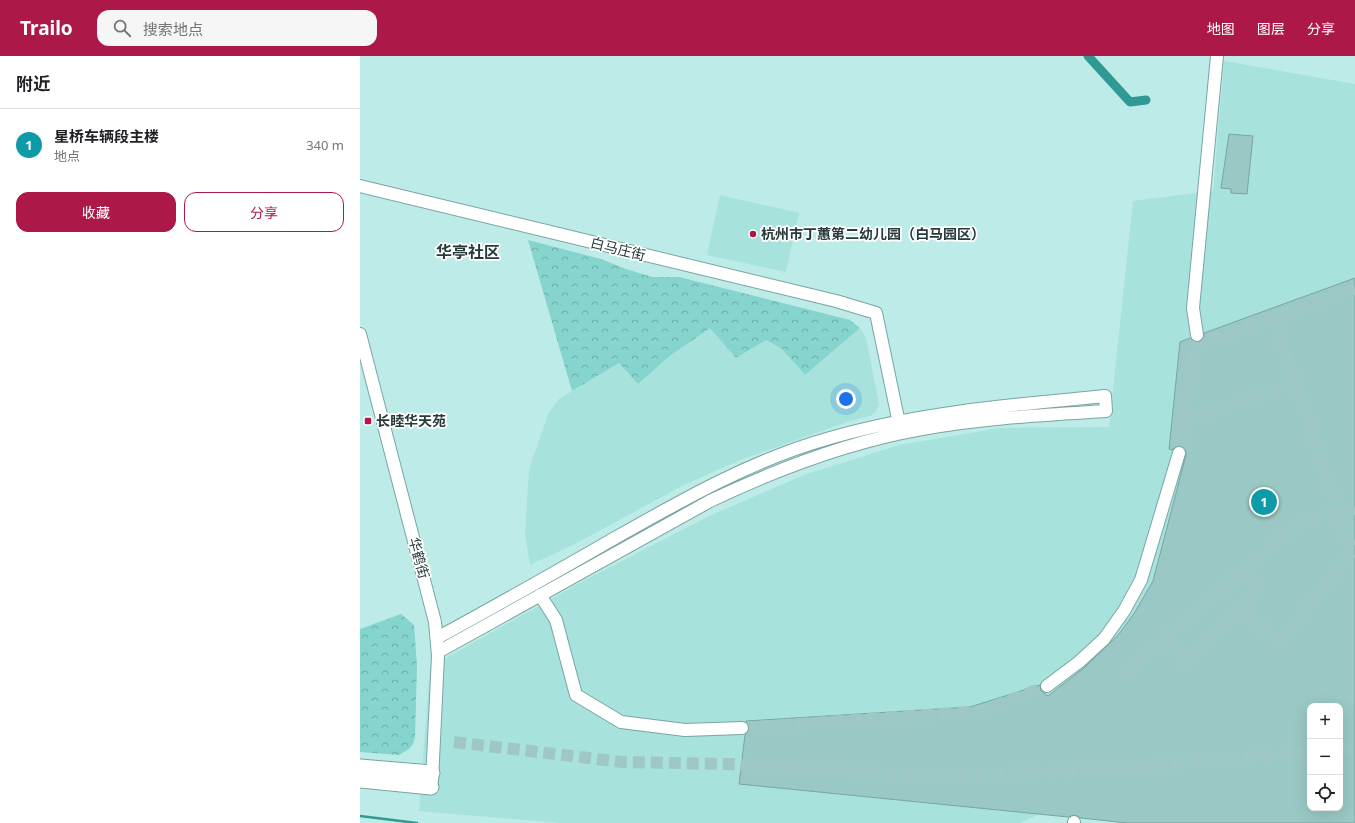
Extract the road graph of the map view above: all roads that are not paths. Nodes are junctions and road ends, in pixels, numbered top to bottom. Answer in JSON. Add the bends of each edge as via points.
{"nodes":[{"id":1,"x":1217,"y":56,"type":"edge"},
{"id":2,"x":360,"y":186,"type":"edge"},
{"id":3,"x":360,"y":334,"type":"edge"},
{"id":4,"x":1197,"y":335,"type":"tunnel mouth"},
{"id":5,"x":899,"y":420,"type":"junction"},
{"id":6,"x":901,"y":434,"type":"junction"},
{"id":7,"x":1180,"y":453,"type":"tunnel mouth"},
{"id":8,"x":540,"y":595,"type":"junction"},
{"id":9,"x":437,"y":638,"type":"junction"},
{"id":10,"x":438,"y":652,"type":"junction"},
{"id":11,"x":1047,"y":686,"type":"tunnel mouth"},
{"id":12,"x":742,"y":728,"type":"tunnel mouth"},
{"id":13,"x":360,"y":767,"type":"edge"},
{"id":14,"x":360,"y":780,"type":"edge"},
{"id":15,"x":432,"y":780,"type":"junction"}],
"edges":[{"from":1,"to":4,"type":"street","via":[[1193,308]]},
{"from":2,"to":5,"type":"street","name":"白马庄街","via":[[836,301],[876,313]]},
{"from":3,"to":9,"type":"street","name":"华鹤街","via":[[428,588]]},
{"from":5,"to":6,"type":"street"},
{"from":5,"to":6,"type":"street","via":[[966,410],[1105,396],[1106,411],[1016,416]]},
{"from":5,"to":9,"type":"street","via":[[829,438],[724,478]]},
{"from":6,"to":8,"type":"street","via":[[802,460],[755,479],[710,501]]},
{"from":7,"to":11,"type":"street","via":[[1141,580],[1124,611],[1104,639]]},
{"from":8,"to":10,"type":"street"},
{"from":8,"to":12,"type":"street","via":[[556,620],[576,695],[621,722],[685,730]]},
{"from":9,"to":10,"type":"street","name":"华鹤街"},
{"from":10,"to":15,"type":"street","name":"华鹤街"},
{"from":13,"to":15,"type":"main road"},
{"from":14,"to":15,"type":"main road"}]}
